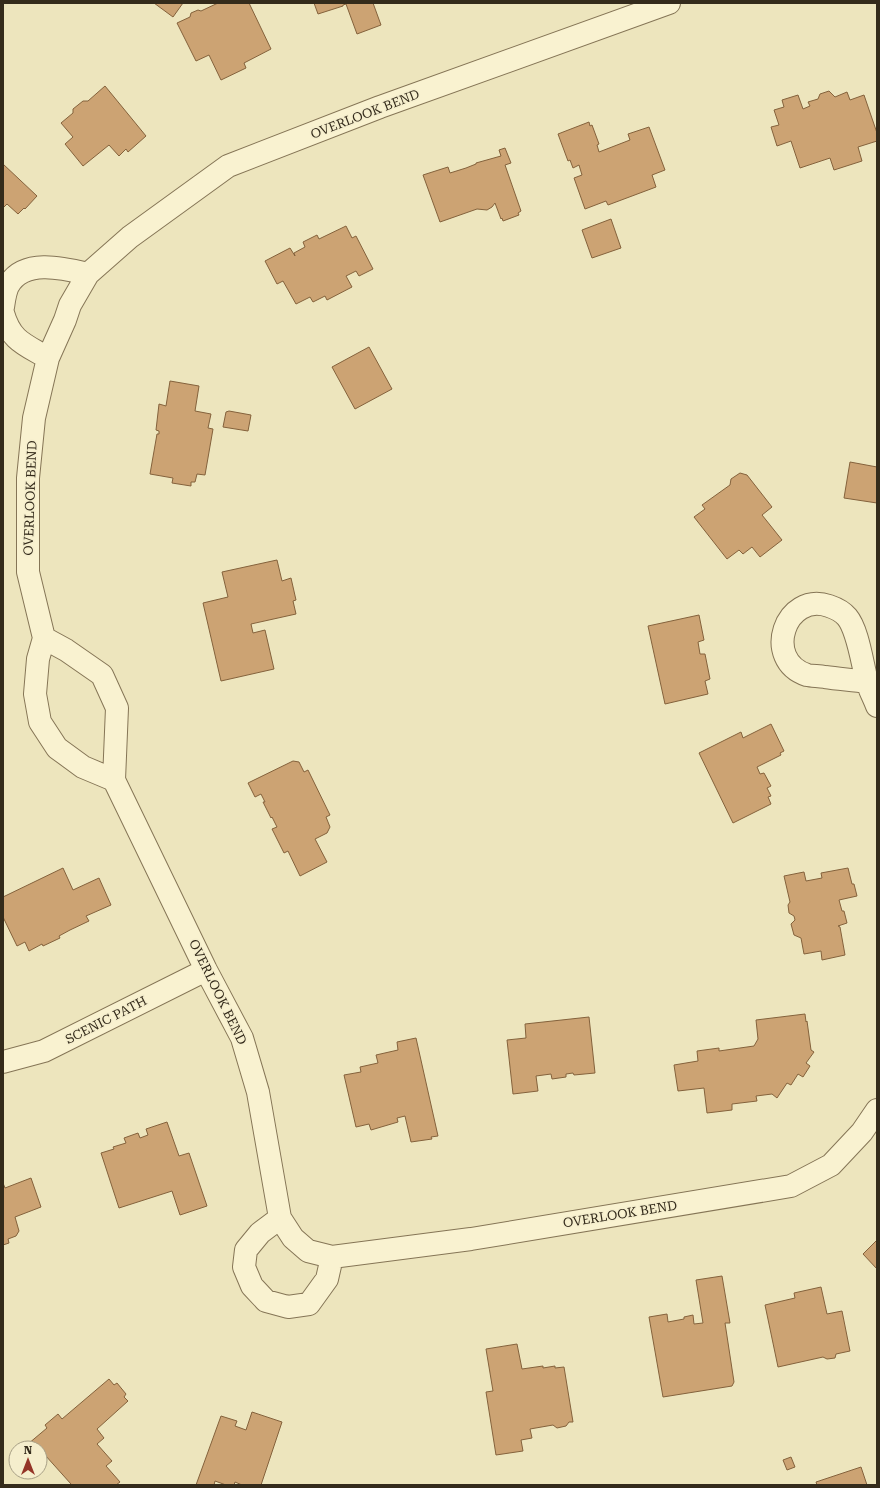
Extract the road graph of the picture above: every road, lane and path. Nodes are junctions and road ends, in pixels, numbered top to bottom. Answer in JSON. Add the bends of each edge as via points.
{"nodes":[{"id":1,"x":670,"y":3,"type":"edge"},
{"id":2,"x":88,"y":274,"type":"junction"},
{"id":3,"x":3,"y":307,"type":"edge"},
{"id":4,"x":3,"y":313,"type":"edge"},
{"id":5,"x":48,"y":358,"type":"junction"},
{"id":6,"x":44,"y":638,"type":"junction"},
{"id":7,"x":867,"y":682,"type":"dead end"},
{"id":8,"x":877,"y":706,"type":"edge"},
{"id":9,"x":114,"y":780,"type":"junction"},
{"id":10,"x":206,"y":970,"type":"junction"},
{"id":11,"x":3,"y":1062,"type":"edge"},
{"id":12,"x":877,"y":1110,"type":"edge"},
{"id":13,"x":280,"y":1218,"type":"junction"},
{"id":14,"x":332,"y":1257,"type":"junction"}],
"edges":[{"from":1,"to":2,"type":"street","name":"OVERLOOK BEND","via":[[380,107],[228,166],[130,237]]},
{"from":2,"to":3,"type":"street","via":[[67,268],[36,267],[24,271],[8,286]]},
{"from":2,"to":5,"type":"street","name":"OVERLOOK BEND","via":[[70,305]]},
{"from":4,"to":5,"type":"street","via":[[7,327],[20,342]]},
{"from":5,"to":6,"type":"street","name":"OVERLOOK BEND","via":[[34,418],[28,478],[28,572]]},
{"from":6,"to":9,"type":"street","name":"OVERLOOK BEND","via":[[102,675],[117,708]]},
{"from":6,"to":9,"type":"street","name":"OVERLOOK BEND","via":[[38,659],[35,694],[40,722],[57,748],[83,767]]},
{"from":7,"to":8,"type":"street"},
{"from":9,"to":10,"type":"street","name":"OVERLOOK BEND"},
{"from":10,"to":11,"type":"street","name":"SCENIC PATH","via":[[44,1051]]},
{"from":10,"to":13,"type":"street","name":"OVERLOOK BEND","via":[[242,1038],[258,1092]]},
{"from":12,"to":14,"type":"street","name":"OVERLOOK BEND","via":[[862,1132],[831,1165],[791,1186],[471,1239]]},
{"from":13,"to":14,"type":"street","name":"OVERLOOK BEND","via":[[293,1238],[308,1252]]},
{"from":13,"to":14,"type":"street","via":[[260,1233],[246,1250],[244,1267],[252,1286],[266,1301],[288,1307],[309,1304],[327,1279]]}]}
